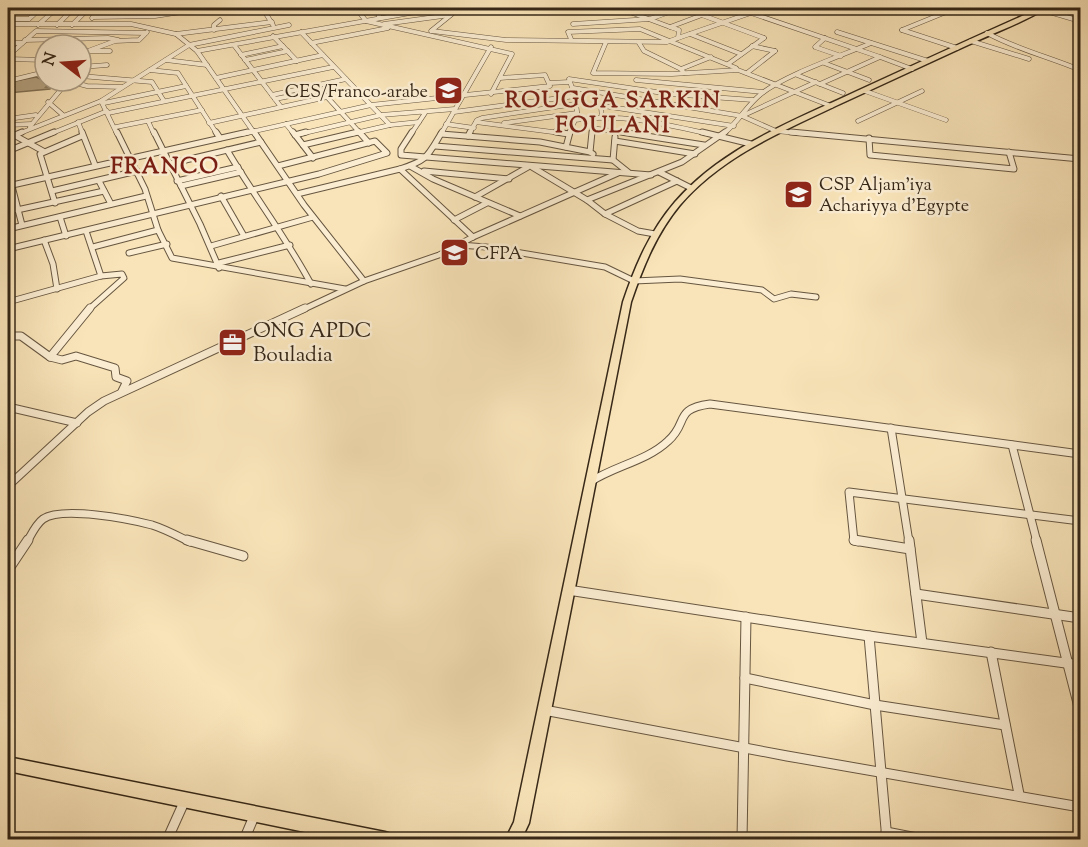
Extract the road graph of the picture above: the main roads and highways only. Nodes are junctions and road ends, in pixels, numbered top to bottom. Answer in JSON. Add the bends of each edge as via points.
{"nodes":[{"id":1,"x":1041,"y":8,"type":"edge"},
{"id":2,"x":8,"y":764,"type":"edge"},
{"id":3,"x":333,"y":835,"type":"edge"},
{"id":4,"x":385,"y":840,"type":"edge"},
{"id":5,"x":513,"y":840,"type":"edge"}],
"edges":[{"from":1,"to":5,"type":"highway","via":[[751,144],[691,188],[655,234],[634,281],[621,327],[544,710],[520,824]]},
{"from":2,"to":3,"type":"highway","via":[[255,814]]},
{"from":3,"to":4,"type":"highway"}]}
